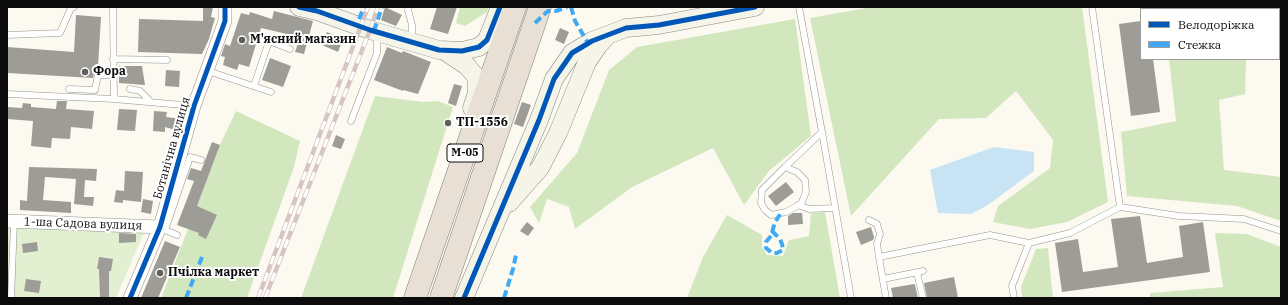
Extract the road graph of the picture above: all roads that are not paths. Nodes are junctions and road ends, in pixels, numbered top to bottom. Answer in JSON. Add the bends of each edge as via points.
{"nodes":[{"id":1,"x":74,"y":7,"type":"edge"},
{"id":2,"x":113,"y":7,"type":"edge"},
{"id":3,"x":225,"y":7,"type":"edge"},
{"id":4,"x":299,"y":7,"type":"edge"},
{"id":5,"x":410,"y":7,"type":"edge"},
{"id":6,"x":500,"y":7,"type":"edge"},
{"id":7,"x":515,"y":7,"type":"edge"},
{"id":8,"x":540,"y":7,"type":"edge"},
{"id":9,"x":755,"y":7,"type":"edge"},
{"id":10,"x":799,"y":7,"type":"edge"},
{"id":11,"x":1092,"y":7,"type":"edge"},
{"id":12,"x":379,"y":32,"type":"junction"},
{"id":13,"x":608,"y":34,"type":"junction"},
{"id":14,"x":7,"y":35,"type":"edge"},
{"id":15,"x":409,"y":41,"type":"junction"},
{"id":16,"x":290,"y":49,"type":"dead end"},
{"id":17,"x":443,"y":50,"type":"junction"},
{"id":18,"x":114,"y":59,"type":"junction"},
{"id":19,"x":167,"y":60,"type":"dead end"},
{"id":20,"x":563,"y":66,"type":"junction"},
{"id":21,"x":208,"y":71,"type":"junction"},
{"id":22,"x":114,"y":75,"type":"junction"},
{"id":23,"x":582,"y":76,"type":"junction"},
{"id":24,"x":254,"y":86,"type":"junction"},
{"id":25,"x":69,"y":89,"type":"dead end"},
{"id":26,"x":130,"y":89,"type":"dead end"},
{"id":27,"x":81,"y":90,"type":"junction"},
{"id":28,"x":271,"y":92,"type":"dead end"},
{"id":29,"x":7,"y":94,"type":"edge"},
{"id":30,"x":81,"y":98,"type":"junction"},
{"id":31,"x":114,"y":99,"type":"junction"},
{"id":32,"x":151,"y":102,"type":"junction"},
{"id":33,"x":194,"y":106,"type":"junction"},
{"id":34,"x":539,"y":120,"type":"junction"},
{"id":35,"x":351,"y":121,"type":"dead end"},
{"id":36,"x":822,"y":132,"type":"junction"},
{"id":37,"x":558,"y":133,"type":"junction"},
{"id":38,"x":186,"y":155,"type":"junction"},
{"id":39,"x":200,"y":160,"type":"dead end"},
{"id":40,"x":785,"y":167,"type":"junction"},
{"id":41,"x":798,"y":205,"type":"junction"},
{"id":42,"x":1120,"y":207,"type":"junction"},
{"id":43,"x":835,"y":208,"type":"junction"},
{"id":44,"x":500,"y":214,"type":"junction"},
{"id":45,"x":869,"y":220,"type":"dead end"},
{"id":46,"x":10,"y":221,"type":"edge"},
{"id":47,"x":163,"y":224,"type":"junction"},
{"id":48,"x":1281,"y":231,"type":"edge"},
{"id":49,"x":177,"y":235,"type":"dead end"},
{"id":50,"x":1028,"y":242,"type":"junction"},
{"id":51,"x":879,"y":257,"type":"junction"},
{"id":52,"x":883,"y":279,"type":"junction"},
{"id":53,"x":11,"y":298,"type":"edge"},
{"id":54,"x":130,"y":298,"type":"edge"},
{"id":55,"x":414,"y":298,"type":"edge"},
{"id":56,"x":440,"y":298,"type":"edge"},
{"id":57,"x":464,"y":298,"type":"edge"},
{"id":58,"x":851,"y":298,"type":"edge"},
{"id":59,"x":886,"y":298,"type":"edge"},
{"id":60,"x":923,"y":298,"type":"edge"},
{"id":61,"x":1014,"y":298,"type":"edge"}],
"edges":[{"from":1,"to":14,"type":"lane","via":[[71,8],[60,33]]},
{"from":2,"to":18,"type":"lane"},
{"from":3,"to":21,"type":"street","name":"Ботанічна вулиця","via":[[225,21]]},
{"from":4,"to":12,"type":"street"},
{"from":5,"to":15,"type":"lane","via":[[408,10],[412,36]]},
{"from":6,"to":17,"type":"street","via":[[487,40],[479,47],[462,51]]},
{"from":7,"to":55,"type":"highway","number":"М-05"},
{"from":8,"to":56,"type":"highway","number":"М-05"},
{"from":9,"to":13,"type":"street","via":[[659,25],[626,28]]},
{"from":10,"to":36,"type":"lane"},
{"from":11,"to":42,"type":"lane"},
{"from":12,"to":15,"type":"street"},
{"from":12,"to":35,"type":"lane","via":[[377,53]]},
{"from":13,"to":20,"type":"street","via":[[572,53]]},
{"from":13,"to":23,"type":"street","via":[[587,62]]},
{"from":15,"to":17,"type":"street"},
{"from":16,"to":24,"type":"lane","via":[[269,41]]},
{"from":17,"to":55,"type":"street","via":[[467,66],[477,78],[477,93],[434,210]]},
{"from":18,"to":19,"type":"lane"},
{"from":18,"to":22,"type":"lane"},
{"from":20,"to":23,"type":"street","via":[[568,64],[576,67]]},
{"from":20,"to":34,"type":"street","via":[[554,79]]},
{"from":21,"to":24,"type":"lane"},
{"from":21,"to":33,"type":"street","name":"Ботанічна вулиця"},
{"from":22,"to":27,"type":"lane","via":[[98,75],[95,90]]},
{"from":22,"to":31,"type":"lane"},
{"from":23,"to":37,"type":"street"},
{"from":24,"to":28,"type":"lane"},
{"from":25,"to":27,"type":"lane"},
{"from":26,"to":32,"type":"lane","via":[[140,91]]},
{"from":27,"to":30,"type":"lane"},
{"from":29,"to":30,"type":"lane"},
{"from":30,"to":31,"type":"lane"},
{"from":31,"to":32,"type":"lane"},
{"from":32,"to":33,"type":"lane"},
{"from":33,"to":38,"type":"street","name":"Ботанічна вулиця"},
{"from":34,"to":37,"type":"street","via":[[550,132]]},
{"from":34,"to":44,"type":"street"},
{"from":36,"to":40,"type":"lane"},
{"from":36,"to":43,"type":"lane"},
{"from":37,"to":44,"type":"street","via":[[540,168]]},
{"from":38,"to":39,"type":"lane"},
{"from":38,"to":47,"type":"street","name":"Ботанічна вулиця"},
{"from":40,"to":41,"type":"lane","via":[[797,172],[805,180],[806,192],[801,204]]},
{"from":40,"to":41,"type":"lane","via":[[762,190],[762,203],[770,215],[786,212]]},
{"from":41,"to":43,"type":"lane","via":[[809,209]]},
{"from":42,"to":48,"type":"lane","via":[[1179,216],[1244,219]]},
{"from":42,"to":50,"type":"lane","via":[[1070,233]]},
{"from":43,"to":58,"type":"lane"},
{"from":44,"to":57,"type":"street"},
{"from":45,"to":51,"type":"lane","via":[[877,224],[880,234],[877,244]]},
{"from":46,"to":47,"type":"street","name":"1-ша Садова вулиця"},
{"from":46,"to":53,"type":"lane"},
{"from":47,"to":49,"type":"lane","via":[[165,230]]},
{"from":47,"to":54,"type":"street","name":"Ботанічна вулиця"},
{"from":50,"to":51,"type":"lane","via":[[990,235]]},
{"from":50,"to":61,"type":"lane","via":[[1012,286]]},
{"from":51,"to":52,"type":"lane"},
{"from":52,"to":59,"type":"lane"},
{"from":52,"to":60,"type":"lane","via":[[920,272]]}]}
